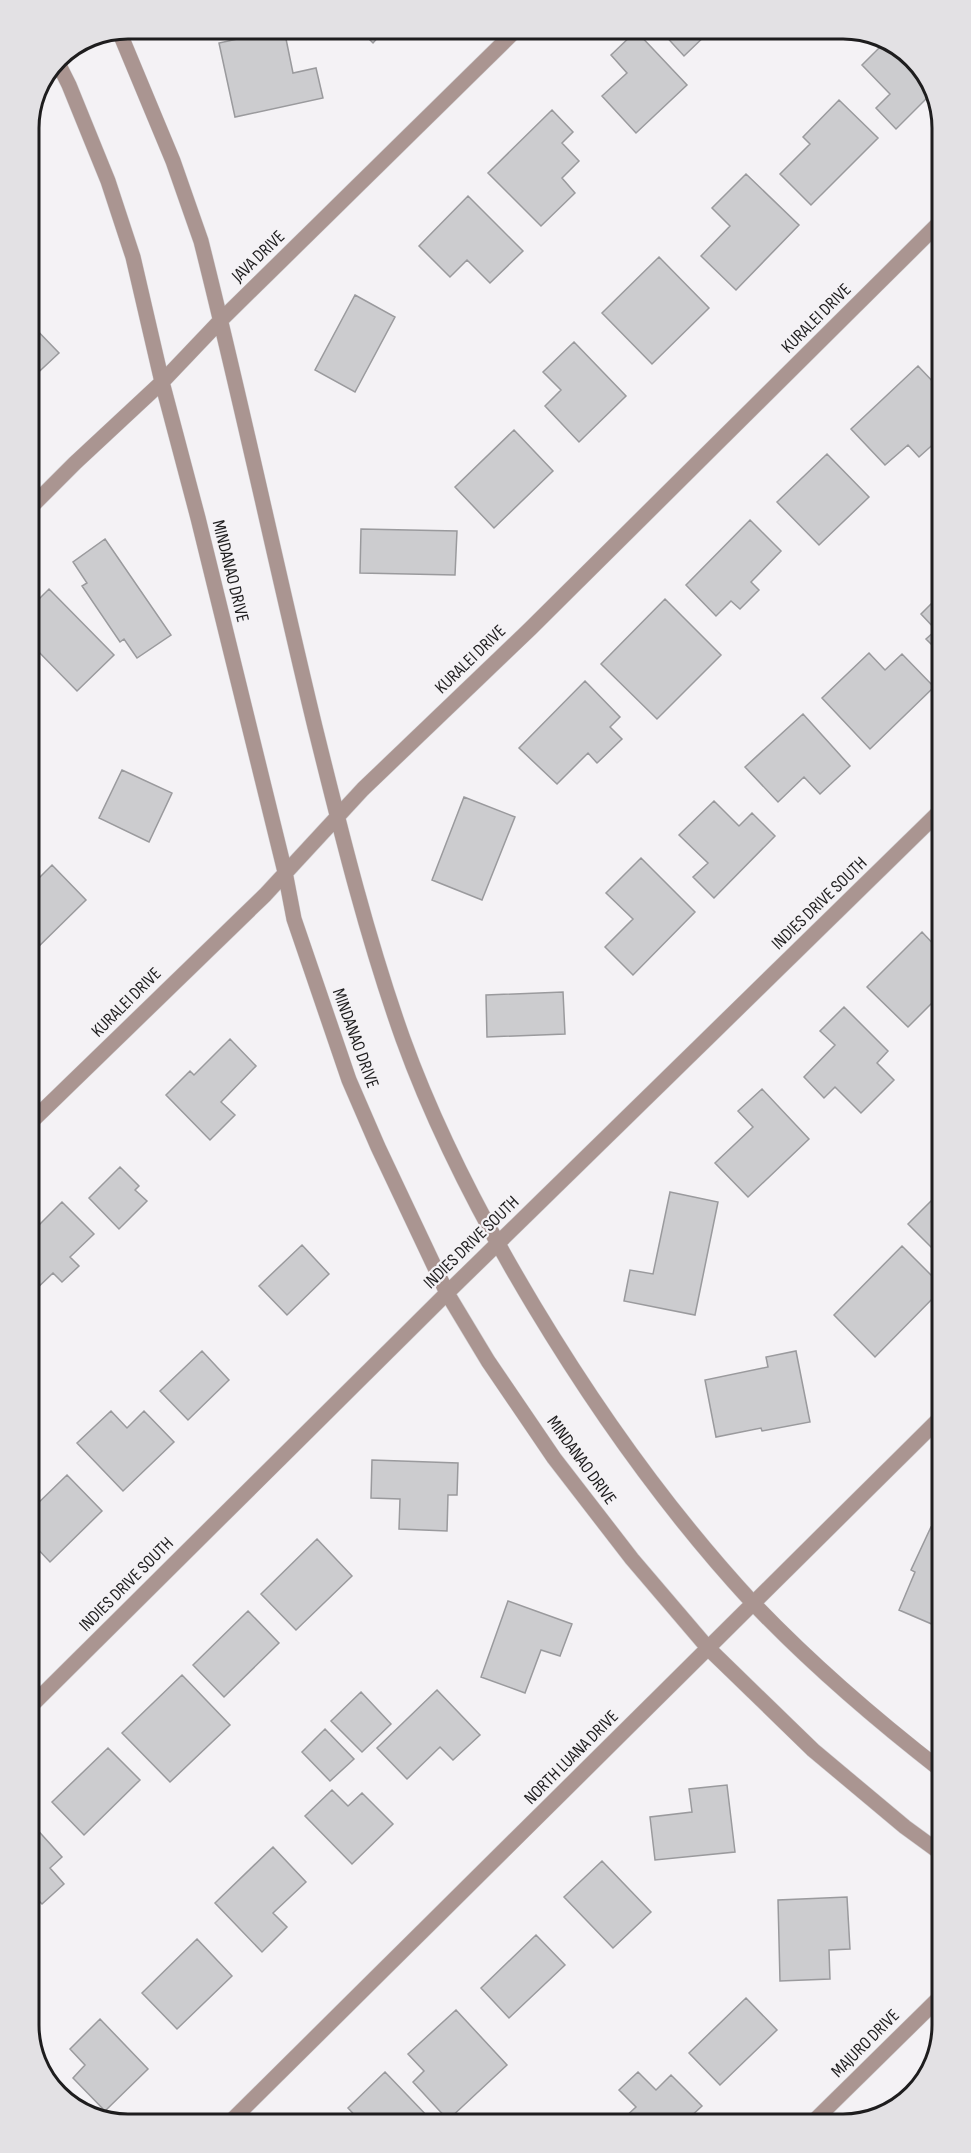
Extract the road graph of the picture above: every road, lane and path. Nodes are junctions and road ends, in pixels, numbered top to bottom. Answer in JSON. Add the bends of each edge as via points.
{"nodes":[{"id":1,"x":507,"y":39,"type":"edge"},
{"id":2,"x":122,"y":40,"type":"edge"},
{"id":3,"x":61,"y":69,"type":"edge"},
{"id":4,"x":932,"y":231,"type":"edge"},
{"id":5,"x":221,"y":320,"type":"junction"},
{"id":6,"x":162,"y":382,"type":"junction"},
{"id":7,"x":39,"y":499,"type":"edge"},
{"id":8,"x":337,"y":816,"type":"junction"},
{"id":9,"x":932,"y":819,"type":"edge"},
{"id":10,"x":285,"y":872,"type":"junction"},
{"id":11,"x":39,"y":1114,"type":"edge"},
{"id":12,"x":497,"y":1244,"type":"junction"},
{"id":13,"x":447,"y":1293,"type":"junction"},
{"id":14,"x":932,"y":1426,"type":"edge"},
{"id":15,"x":753,"y":1603,"type":"junction"},
{"id":16,"x":708,"y":1648,"type":"junction"},
{"id":17,"x":39,"y":1698,"type":"edge"},
{"id":18,"x":932,"y":1763,"type":"edge"},
{"id":19,"x":932,"y":1847,"type":"edge"},
{"id":20,"x":932,"y":2005,"type":"edge"},
{"id":21,"x":238,"y":2114,"type":"edge"},
{"id":22,"x":822,"y":2114,"type":"edge"}],
"edges":[{"from":1,"to":5,"type":"street","name":"JAVA DRIVE"},
{"from":2,"to":5,"type":"street","via":[[201,241]]},
{"from":3,"to":6,"type":"street","name":"MINDANAO DRIVE","via":[[108,181],[133,257]]},
{"from":4,"to":8,"type":"street","name":"KURALEI DRIVE"},
{"from":5,"to":6,"type":"street","name":"JAVA DRIVE"},
{"from":5,"to":8,"type":"street"},
{"from":6,"to":7,"type":"street","name":"JAVA DRIVE"},
{"from":6,"to":10,"type":"street","name":"MINDANAO DRIVE"},
{"from":8,"to":10,"type":"street","name":"KURALEI DRIVE"},
{"from":8,"to":12,"type":"street","via":[[380,974],[405,1044],[462,1178]]},
{"from":9,"to":12,"type":"street","name":"INDIES DRIVE SOUTH"},
{"from":10,"to":11,"type":"street","name":"KURALEI DRIVE"},
{"from":10,"to":13,"type":"street","name":"MINDANAO DRIVE","via":[[294,919],[349,1080]]},
{"from":12,"to":13,"type":"street","name":"INDIES DRIVE SOUTH"},
{"from":12,"to":15,"type":"street","via":[[567,1362],[634,1458]]},
{"from":13,"to":16,"type":"street","name":"MINDANAO DRIVE","via":[[554,1458],[632,1559]]},
{"from":13,"to":17,"type":"street","name":"INDIES DRIVE SOUTH"},
{"from":14,"to":15,"type":"street","name":"NORTH LUANA DRIVE"},
{"from":15,"to":16,"type":"street","name":"NORTH LUANA DRIVE"},
{"from":15,"to":18,"type":"street","via":[[836,1683]]},
{"from":16,"to":19,"type":"street","name":"MINDANAO DRIVE","via":[[813,1750]]},
{"from":16,"to":21,"type":"street","name":"NORTH LUANA DRIVE"},
{"from":20,"to":22,"type":"street","name":"MAJURO DRIVE"}]}
